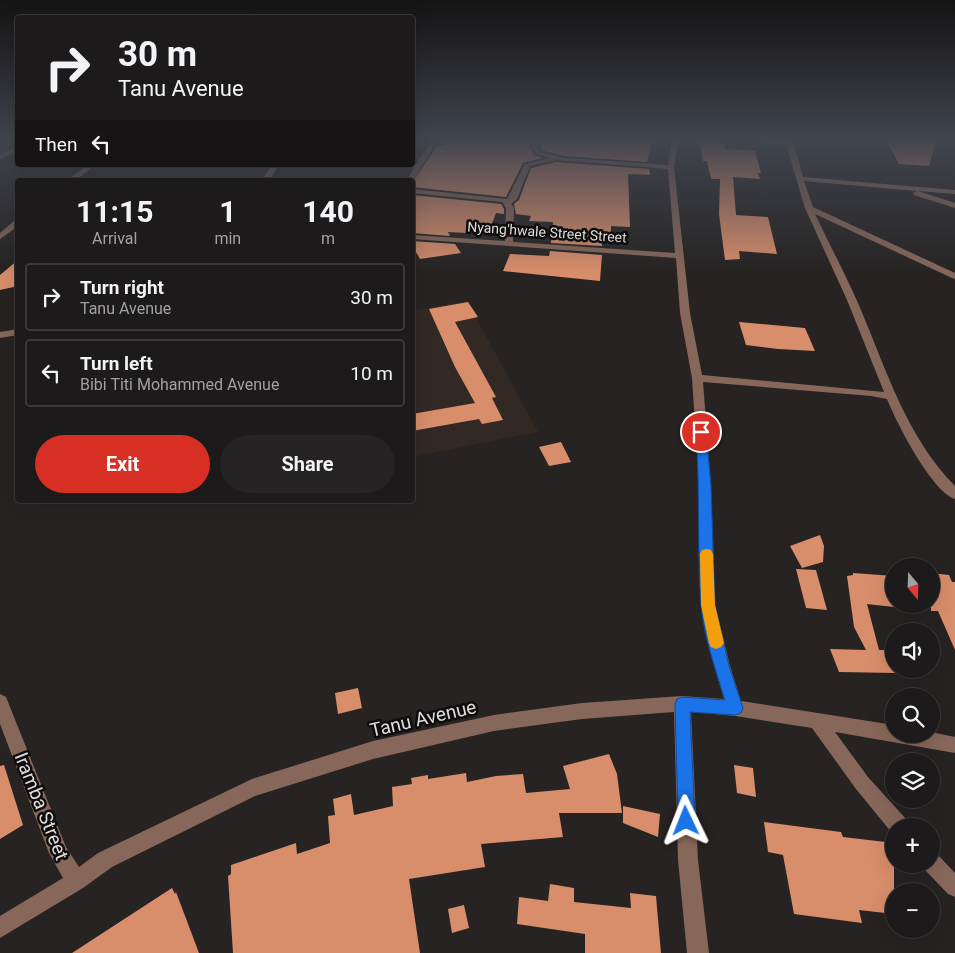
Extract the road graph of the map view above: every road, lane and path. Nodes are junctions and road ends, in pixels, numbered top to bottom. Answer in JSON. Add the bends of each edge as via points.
{"nodes":[{"id":1,"x":520,"y":184,"type":"edge"},
{"id":2,"x":674,"y":184,"type":"edge"},
{"id":3,"x":803,"y":184,"type":"edge"},
{"id":4,"x":873,"y":184,"type":"edge"},
{"id":5,"x":901,"y":187,"type":"junction"},
{"id":6,"x":415,"y":191,"type":"edge"},
{"id":7,"x":955,"y":192,"type":"edge"},
{"id":8,"x":507,"y":203,"type":"junction"},
{"id":9,"x":955,"y":206,"type":"edge"},
{"id":10,"x":809,"y":208,"type":"junction"},
{"id":11,"x":15,"y":224,"type":"edge"},
{"id":12,"x":0,"y":237,"type":"edge"},
{"id":13,"x":415,"y":237,"type":"edge"},
{"id":14,"x":509,"y":243,"type":"junction"},
{"id":15,"x":680,"y":256,"type":"junction"},
{"id":16,"x":955,"y":276,"type":"edge"},
{"id":17,"x":15,"y":332,"type":"edge"},
{"id":18,"x":0,"y":335,"type":"edge"},
{"id":19,"x":697,"y":378,"type":"junction"},
{"id":20,"x":892,"y":396,"type":"junction"},
{"id":21,"x":955,"y":494,"type":"edge"},
{"id":22,"x":0,"y":702,"type":"edge"},
{"id":23,"x":682,"y":704,"type":"junction"},
{"id":24,"x":735,"y":708,"type":"junction"},
{"id":25,"x":816,"y":720,"type":"junction"},
{"id":26,"x":885,"y":732,"type":"edge"},
{"id":27,"x":940,"y":742,"type":"edge"},
{"id":28,"x":955,"y":745,"type":"edge"},
{"id":29,"x":892,"y":818,"type":"edge"},
{"id":30,"x":940,"y":871,"type":"edge"},
{"id":31,"x":76,"y":881,"type":"junction"},
{"id":32,"x":955,"y":887,"type":"edge"},
{"id":33,"x":0,"y":928,"type":"edge"},
{"id":34,"x":698,"y":953,"type":"edge"}],
"edges":[{"from":1,"to":8,"type":"street","via":[[514,199]]},
{"from":2,"to":15,"type":"street"},
{"from":3,"to":10,"type":"street"},
{"from":4,"to":5,"type":"street"},
{"from":5,"to":7,"type":"street"},
{"from":5,"to":9,"type":"street"},
{"from":6,"to":8,"type":"street"},
{"from":8,"to":14,"type":"street","via":[[510,208]]},
{"from":10,"to":16,"type":"street"},
{"from":10,"to":20,"type":"street","via":[[850,294]]},
{"from":11,"to":12,"type":"street"},
{"from":13,"to":14,"type":"street","name":"Nyang'hwale Street Street"},
{"from":14,"to":15,"type":"street","name":"Nyang'hwale Street Street"},
{"from":15,"to":19,"type":"street","via":[[685,313]]},
{"from":17,"to":18,"type":"street"},
{"from":19,"to":20,"type":"street"},
{"from":19,"to":24,"type":"street","via":[[705,486],[708,605]]},
{"from":20,"to":21,"type":"street","via":[[918,449]]},
{"from":22,"to":31,"type":"street","name":"Iramba Street","via":[[59,853]]},
{"from":23,"to":24,"type":"street","name":"Tanu Avenue"},
{"from":23,"to":31,"type":"street","name":"Tanu Avenue","via":[[582,711],[494,723],[374,750],[252,788],[105,860]]},
{"from":23,"to":34,"type":"street","via":[[688,860]]},
{"from":24,"to":25,"type":"street","name":"Tanu Avenue"},
{"from":25,"to":26,"type":"street","name":"Tanu Avenue"},
{"from":25,"to":29,"type":"street"},
{"from":27,"to":28,"type":"street","name":"Tanu Avenue"},
{"from":30,"to":32,"type":"street"},
{"from":31,"to":33,"type":"street","name":"Tanu Avenue"}]}
